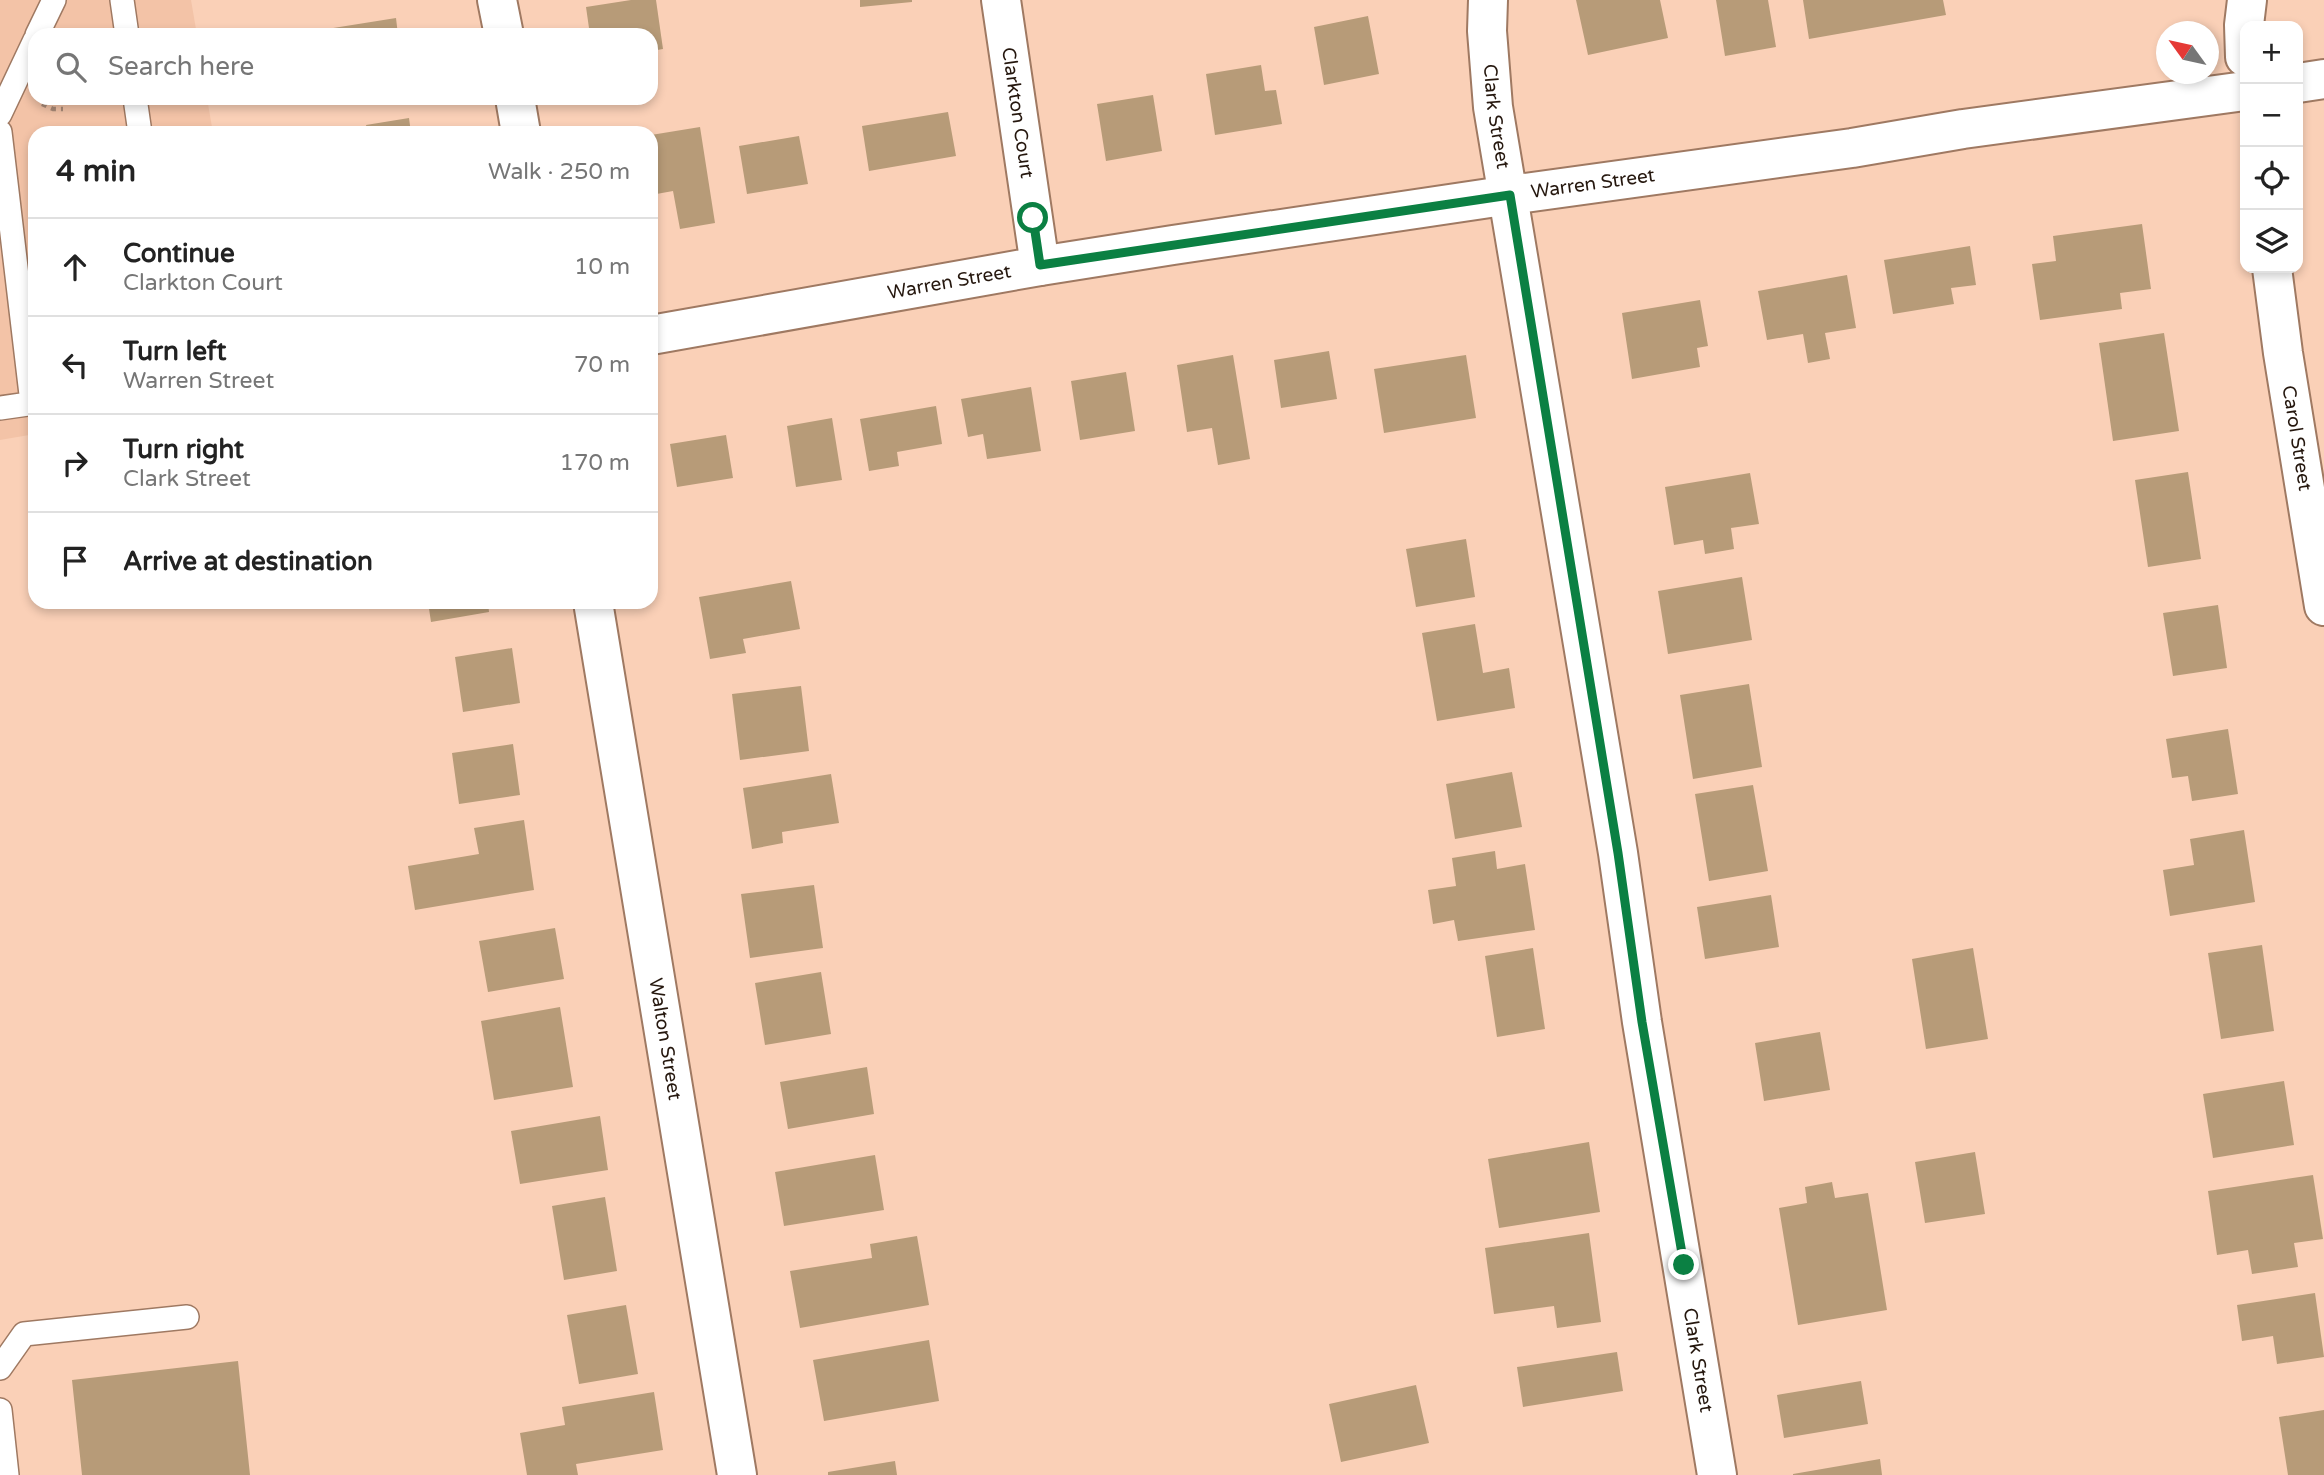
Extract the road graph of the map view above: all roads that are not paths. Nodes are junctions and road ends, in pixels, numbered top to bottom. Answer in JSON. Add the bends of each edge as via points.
{"nodes":[{"id":1,"x":54,"y":0,"type":"edge"},
{"id":2,"x":122,"y":0,"type":"edge"},
{"id":3,"x":498,"y":0,"type":"edge"},
{"id":4,"x":1001,"y":0,"type":"edge"},
{"id":5,"x":1488,"y":0,"type":"edge"},
{"id":6,"x":2247,"y":0,"type":"edge"},
{"id":7,"x":2244,"y":21,"type":"edge"},
{"id":8,"x":40,"y":28,"type":"edge"},
{"id":9,"x":126,"y":28,"type":"edge"},
{"id":10,"x":503,"y":28,"type":"edge"},
{"id":11,"x":28,"y":54,"type":"edge"},
{"id":12,"x":2324,"y":79,"type":"edge"},
{"id":13,"x":2303,"y":82,"type":"edge"},
{"id":14,"x":2240,"y":93,"type":"edge"},
{"id":15,"x":136,"y":105,"type":"edge"},
{"id":16,"x":516,"y":105,"type":"edge"},
{"id":17,"x":0,"y":114,"type":"edge"},
{"id":18,"x":139,"y":126,"type":"edge"},
{"id":19,"x":520,"y":126,"type":"edge"},
{"id":20,"x":0,"y":131,"type":"edge"},
{"id":21,"x":1510,"y":195,"type":"junction"},
{"id":22,"x":1040,"y":265,"type":"junction"},
{"id":23,"x":2273,"y":273,"type":"edge"},
{"id":24,"x":658,"y":334,"type":"edge"},
{"id":25,"x":28,"y":355,"type":"edge"},
{"id":26,"x":28,"y":404,"type":"edge"},
{"id":27,"x":0,"y":408,"type":"edge"},
{"id":28,"x":2324,"y":606,"type":"edge"},
{"id":29,"x":594,"y":609,"type":"edge"},
{"id":30,"x":187,"y":1317,"type":"dead end"},
{"id":31,"x":0,"y":1368,"type":"edge"},
{"id":32,"x":0,"y":1410,"type":"edge"},
{"id":33,"x":7,"y":1475,"type":"edge"},
{"id":34,"x":737,"y":1475,"type":"edge"},
{"id":35,"x":1717,"y":1475,"type":"edge"}],
"edges":[{"from":1,"to":8,"type":"lane"},
{"from":2,"to":9,"type":"lane"},
{"from":3,"to":10,"type":"street"},
{"from":4,"to":22,"type":"street","name":"Clarkton Court"},
{"from":5,"to":21,"type":"street","name":"Clark Street","via":[[1493,107]]},
{"from":6,"to":7,"type":"street"},
{"from":11,"to":17,"type":"lane"},
{"from":12,"to":13,"type":"street"},
{"from":14,"to":21,"type":"street","name":"Warren Street"},
{"from":15,"to":18,"type":"lane"},
{"from":16,"to":19,"type":"street"},
{"from":20,"to":25,"type":"lane"},
{"from":21,"to":22,"type":"street","name":"Warren Street"},
{"from":21,"to":35,"type":"street","name":"Clark Street"},
{"from":22,"to":24,"type":"street","name":"Warren Street"},
{"from":23,"to":28,"type":"street","name":"Carol Street"},
{"from":26,"to":27,"type":"lane"},
{"from":29,"to":34,"type":"street","name":"Walton Street"},
{"from":30,"to":31,"type":"lane","via":[[24,1334]]},
{"from":32,"to":33,"type":"lane"}]}
